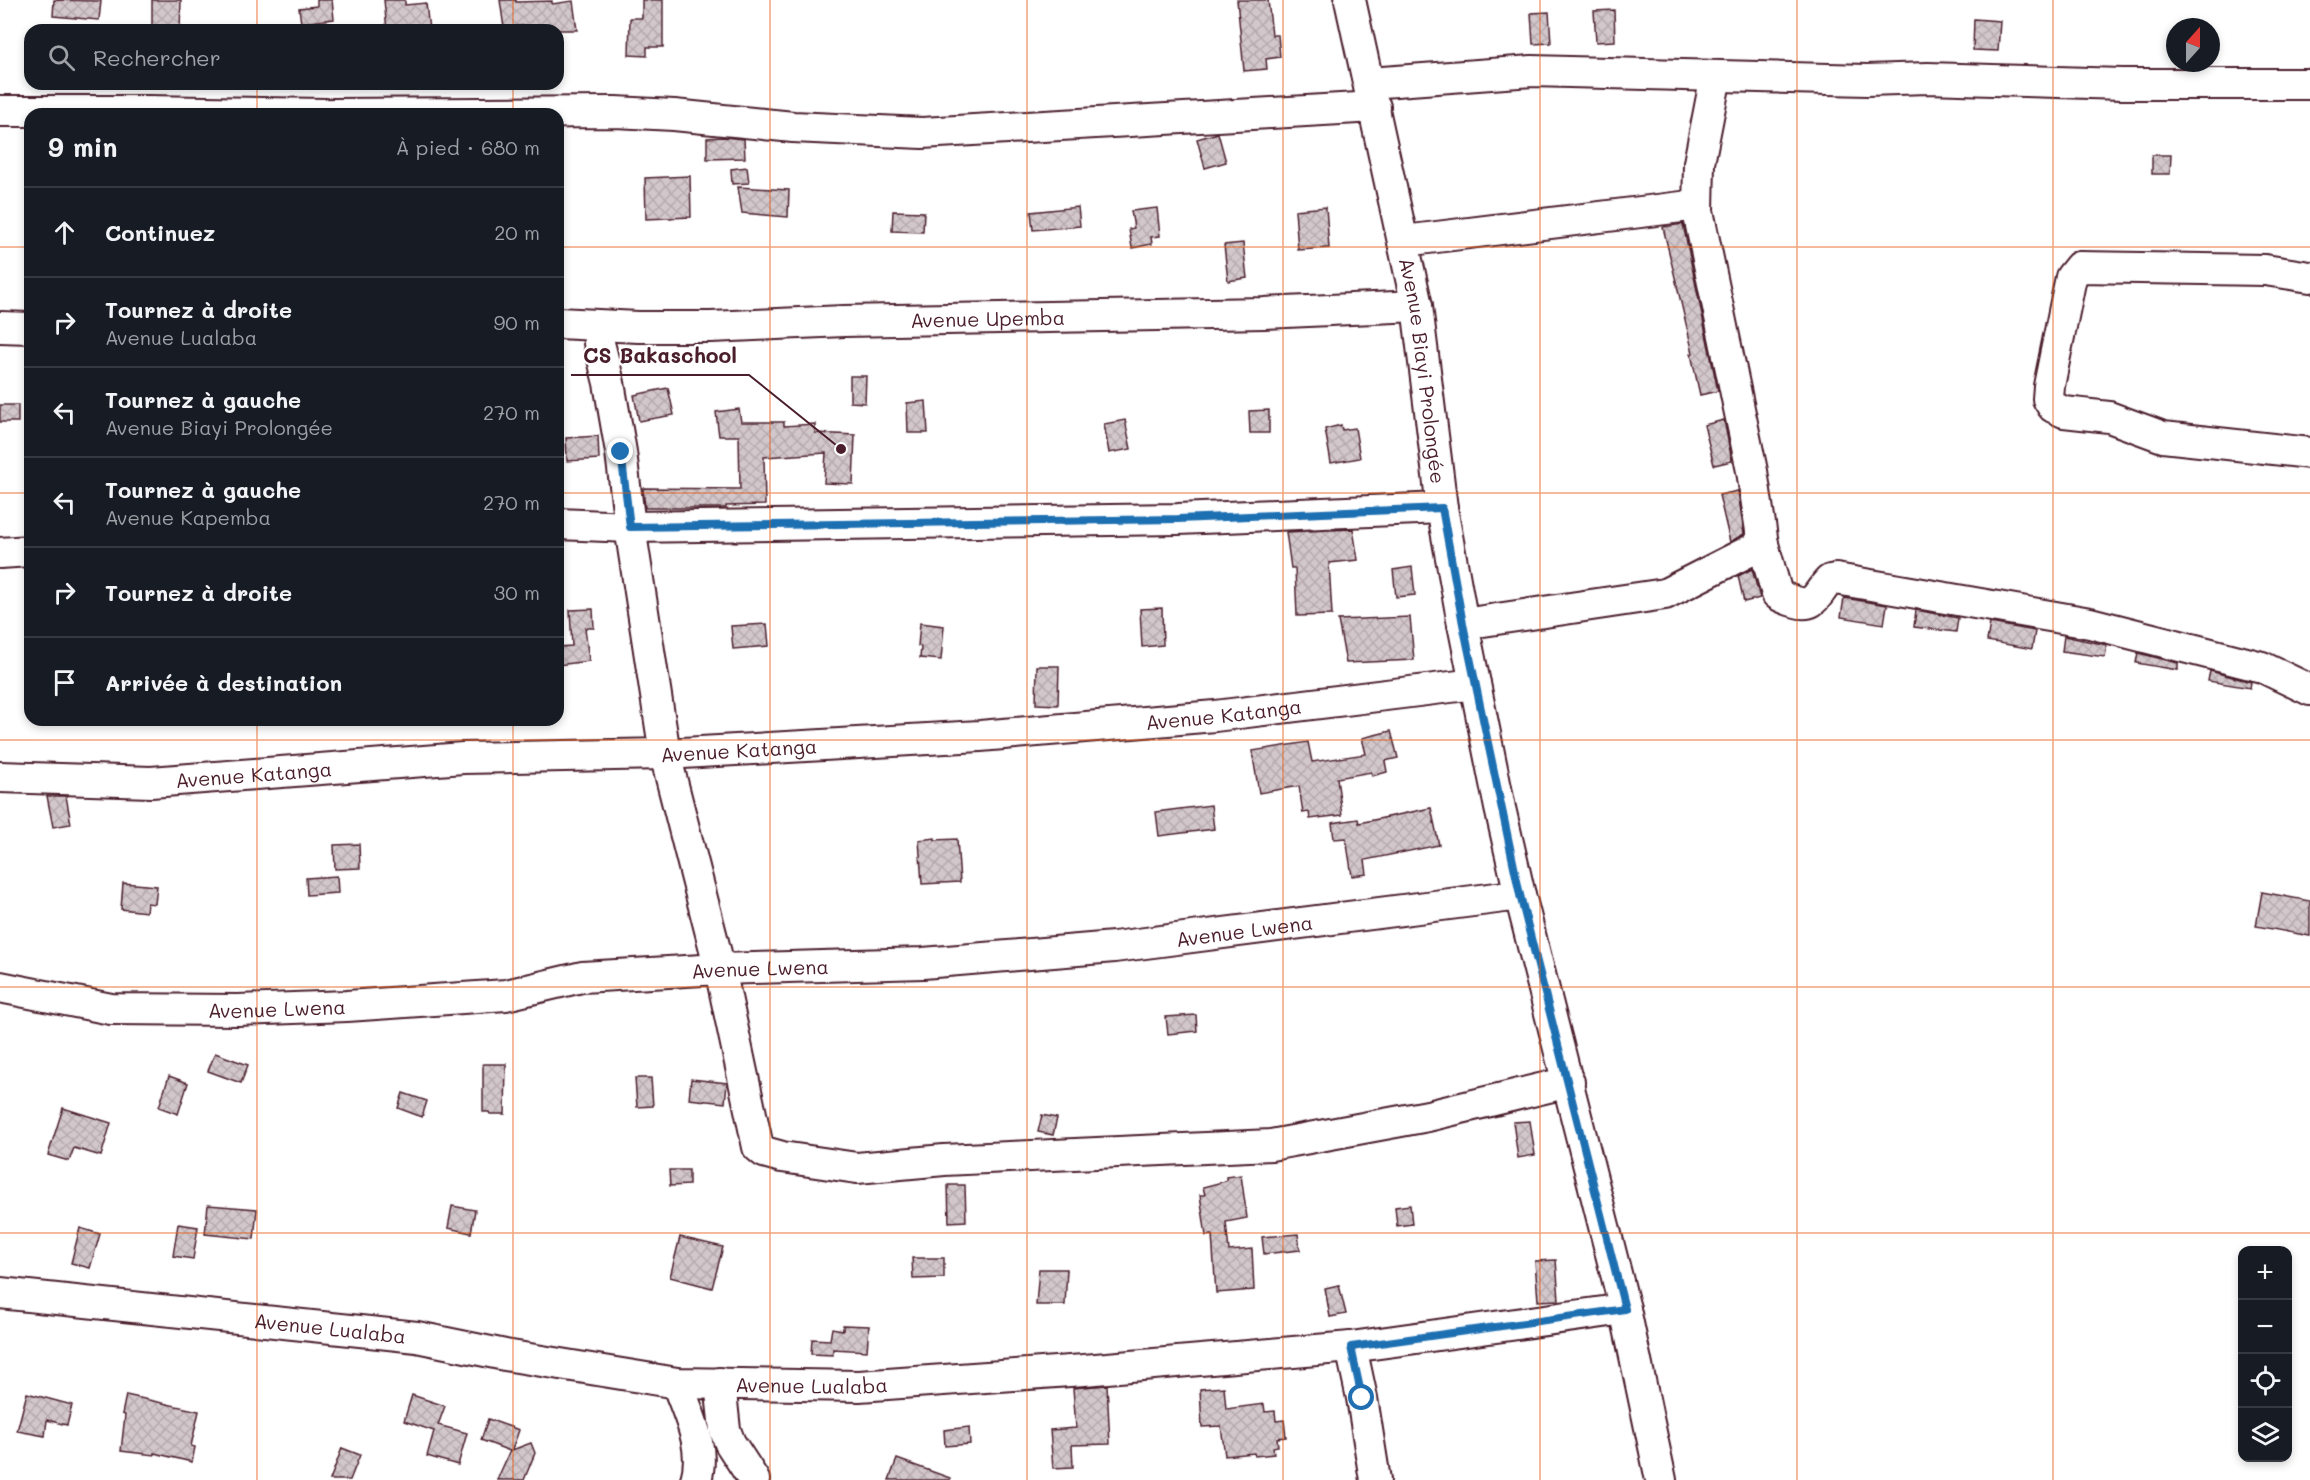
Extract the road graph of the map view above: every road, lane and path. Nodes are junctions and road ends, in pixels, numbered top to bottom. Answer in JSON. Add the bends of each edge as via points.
{"nodes":[{"id":1,"x":1350,"y":0,"type":"edge"},
{"id":2,"x":1716,"y":76,"type":"junction"},
{"id":3,"x":2310,"y":84,"type":"edge"},
{"id":4,"x":1372,"y":95,"type":"junction"},
{"id":5,"x":0,"y":111,"type":"edge"},
{"id":6,"x":24,"y":111,"type":"edge"},
{"id":7,"x":564,"y":112,"type":"edge"},
{"id":8,"x":1698,"y":205,"type":"junction"},
{"id":9,"x":1404,"y":241,"type":"junction"},
{"id":10,"x":2310,"y":277,"type":"edge"},
{"id":11,"x":1417,"y":306,"type":"junction"},
{"id":12,"x":564,"y":323,"type":"edge"},
{"id":13,"x":597,"y":326,"type":"junction"},
{"id":14,"x":0,"y":327,"type":"edge"},
{"id":15,"x":24,"y":328,"type":"edge"},
{"id":16,"x":2310,"y":453,"type":"edge"},
{"id":17,"x":1442,"y":508,"type":"junction"},
{"id":18,"x":564,"y":524,"type":"edge"},
{"id":19,"x":630,"y":527,"type":"junction"},
{"id":20,"x":1763,"y":544,"type":"junction"},
{"id":21,"x":24,"y":551,"type":"edge"},
{"id":22,"x":0,"y":553,"type":"edge"},
{"id":23,"x":1463,"y":624,"type":"junction"},
{"id":24,"x":1475,"y":684,"type":"junction"},
{"id":25,"x":2310,"y":690,"type":"edge"},
{"id":26,"x":665,"y":754,"type":"junction"},
{"id":27,"x":0,"y":777,"type":"edge"},
{"id":28,"x":1520,"y":895,"type":"junction"},
{"id":29,"x":720,"y":969,"type":"junction"},
{"id":30,"x":0,"y":987,"type":"edge"},
{"id":31,"x":1569,"y":1082,"type":"junction"},
{"id":32,"x":0,"y":1293,"type":"edge"},
{"id":33,"x":1625,"y":1309,"type":"junction"},
{"id":34,"x":1351,"y":1347,"type":"junction"},
{"id":35,"x":677,"y":1383,"type":"junction"},
{"id":36,"x":720,"y":1383,"type":"junction"},
{"id":37,"x":696,"y":1480,"type":"edge"},
{"id":38,"x":754,"y":1480,"type":"edge"},
{"id":39,"x":1375,"y":1480,"type":"edge"},
{"id":40,"x":1661,"y":1480,"type":"edge"}],
"edges":[{"from":1,"to":4,"type":"street","name":"Avenue Biayi Prolongée"},
{"from":2,"to":3,"type":"street"},
{"from":2,"to":4,"type":"street","via":[[1532,71]]},
{"from":2,"to":8,"type":"street","via":[[1699,163]]},
{"from":4,"to":7,"type":"street","via":[[922,133],[793,127],[674,115]]},
{"from":4,"to":9,"type":"street","name":"Avenue Biayi Prolongée"},
{"from":5,"to":6,"type":"street"},
{"from":8,"to":9,"type":"street"},
{"from":8,"to":20,"type":"street"},
{"from":9,"to":11,"type":"street","name":"Avenue Biayi Prolongée"},
{"from":10,"to":16,"type":"street","via":[[2265,270],[2079,267],[2071,277],[2048,399],[2064,412],[2109,417],[2163,437]]},
{"from":11,"to":13,"type":"street","name":"Avenue Upemba","via":[[711,327]]},
{"from":11,"to":17,"type":"street","name":"Avenue Biayi Prolongée"},
{"from":12,"to":13,"type":"street","name":"Avenue Upemba"},
{"from":13,"to":19,"type":"street","via":[[621,452]]},
{"from":14,"to":15,"type":"street"},
{"from":17,"to":19,"type":"street","via":[[1167,519]]},
{"from":17,"to":23,"type":"street","name":"Avenue Biayi Prolongée"},
{"from":18,"to":19,"type":"street"},
{"from":19,"to":26,"type":"street"},
{"from":20,"to":23,"type":"street","via":[[1665,594]]},
{"from":20,"to":25,"type":"street","via":[[1778,594],[1801,604],[1811,603],[1830,580],[1870,585],[2090,623],[2262,667]]},
{"from":21,"to":22,"type":"street"},
{"from":23,"to":24,"type":"street","name":"Avenue Biayi Prolongée"},
{"from":24,"to":26,"type":"street","name":"Avenue Katanga","via":[[1215,716],[980,736]]},
{"from":24,"to":28,"type":"street","name":"Avenue Biayi Prolongée"},
{"from":26,"to":27,"type":"street","name":"Avenue Katanga","via":[[464,758],[151,782]]},
{"from":26,"to":29,"type":"street"},
{"from":28,"to":29,"type":"street","name":"Avenue Lwena","via":[[1114,947],[923,963]]},
{"from":28,"to":31,"type":"street","name":"Avenue Biayi Prolongée"},
{"from":29,"to":30,"type":"street","name":"Avenue Lwena","via":[[582,977],[506,995],[238,1010],[111,1009]]},
{"from":29,"to":31,"type":"street","via":[[758,1147],[782,1157],[846,1167],[1271,1145],[1428,1116]]},
{"from":31,"to":33,"type":"street","name":"Avenue Biayi Prolongée"},
{"from":32,"to":35,"type":"street","name":"Avenue Lualaba","via":[[417,1337]]},
{"from":33,"to":34,"type":"street","name":"Avenue Lualaba"},
{"from":33,"to":40,"type":"street","name":"Avenue Biayi Prolongée"},
{"from":34,"to":36,"type":"street","name":"Avenue Lualaba","via":[[859,1386]]},
{"from":34,"to":39,"type":"street"},
{"from":35,"to":36,"type":"street","name":"Avenue Lualaba"},
{"from":35,"to":37,"type":"street","via":[[699,1446]]},
{"from":36,"to":38,"type":"street","via":[[725,1430]]}]}
